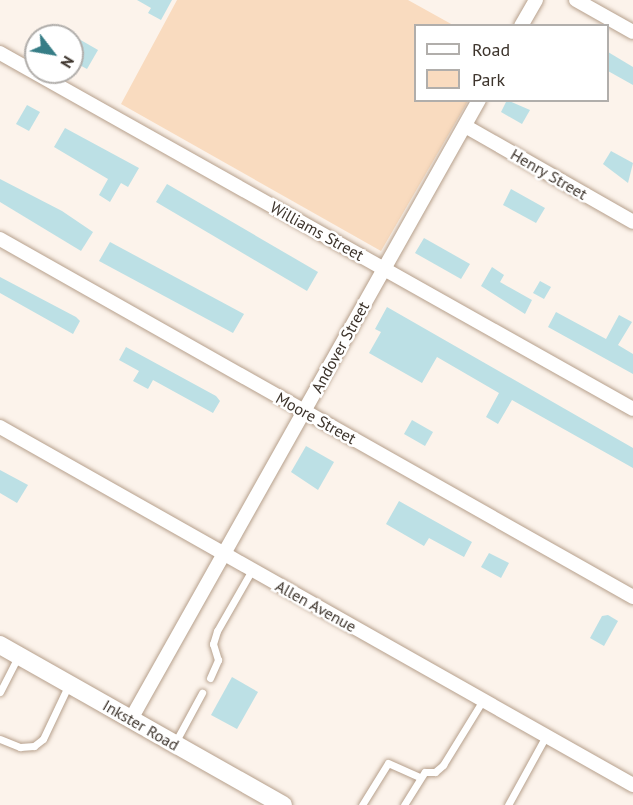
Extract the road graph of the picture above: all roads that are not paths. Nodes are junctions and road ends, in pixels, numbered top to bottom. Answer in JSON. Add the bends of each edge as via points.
{"nodes":[{"id":1,"x":536,"y":0,"type":"edge"},
{"id":2,"x":576,"y":0,"type":"edge"},
{"id":3,"x":522,"y":24,"type":"edge"},
{"id":4,"x":633,"y":32,"type":"edge"},
{"id":5,"x":0,"y":53,"type":"edge"},
{"id":6,"x":478,"y":102,"type":"edge"},
{"id":7,"x":465,"y":126,"type":"junction"},
{"id":8,"x":633,"y":222,"type":"edge"},
{"id":9,"x":0,"y":239,"type":"edge"},
{"id":10,"x":384,"y":269,"type":"junction"},
{"id":11,"x":633,"y":409,"type":"edge"},
{"id":12,"x":304,"y":411,"type":"junction"},
{"id":13,"x":0,"y":427,"type":"edge"},
{"id":14,"x":224,"y":554,"type":"junction"},
{"id":15,"x":252,"y":570,"type":"junction"},
{"id":16,"x":633,"y":597,"type":"edge"},
{"id":17,"x":0,"y":645,"type":"edge"},
{"id":18,"x":19,"y":656,"type":"junction"},
{"id":19,"x":210,"y":678,"type":"dead end"},
{"id":20,"x":69,"y":684,"type":"junction"},
{"id":21,"x":0,"y":692,"type":"edge"},
{"id":22,"x":202,"y":693,"type":"dead end"},
{"id":23,"x":483,"y":700,"type":"junction"},
{"id":24,"x":131,"y":719,"type":"junction"},
{"id":25,"x":546,"y":736,"type":"junction"},
{"id":26,"x":0,"y":739,"type":"edge"},
{"id":27,"x":174,"y":744,"type":"junction"},
{"id":28,"x":420,"y":777,"type":"junction"},
{"id":29,"x":633,"y":785,"type":"edge"},
{"id":30,"x":283,"y":805,"type":"edge"},
{"id":31,"x":362,"y":805,"type":"edge"},
{"id":32,"x":404,"y":805,"type":"edge"},
{"id":33,"x":508,"y":805,"type":"edge"}],
"edges":[{"from":1,"to":3,"type":"street"},
{"from":2,"to":4,"type":"street"},
{"from":5,"to":10,"type":"street","name":"Williams Street"},
{"from":6,"to":7,"type":"street","name":"Andover Street"},
{"from":7,"to":8,"type":"street","name":"Henry Street"},
{"from":7,"to":10,"type":"street","name":"Andover Street"},
{"from":9,"to":12,"type":"street","name":"Moore Street"},
{"from":10,"to":11,"type":"street","name":"Williams Street"},
{"from":10,"to":12,"type":"street","name":"Andover Street"},
{"from":12,"to":14,"type":"street","name":"Andover Street"},
{"from":12,"to":16,"type":"street","name":"Moore Street"},
{"from":13,"to":14,"type":"street","name":"Allen Avenue"},
{"from":14,"to":15,"type":"street","name":"Allen Avenue"},
{"from":14,"to":24,"type":"street","name":"Andover Street"},
{"from":15,"to":19,"type":"lane","via":[[217,631],[213,645],[218,660]]},
{"from":15,"to":23,"type":"street","name":"Allen Avenue"},
{"from":17,"to":18,"type":"main road","name":"Inkster Road"},
{"from":18,"to":20,"type":"main road","name":"Inkster Road"},
{"from":18,"to":21,"type":"lane"},
{"from":20,"to":24,"type":"main road","name":"Inkster Road"},
{"from":20,"to":26,"type":"lane","via":[[43,739],[34,746],[20,747]]},
{"from":22,"to":27,"type":"lane"},
{"from":23,"to":25,"type":"street","name":"Allen Avenue"},
{"from":23,"to":28,"type":"lane","via":[[443,765]]},
{"from":24,"to":27,"type":"main road","name":"Inkster Road"},
{"from":25,"to":29,"type":"street","name":"Allen Avenue"},
{"from":25,"to":33,"type":"lane"},
{"from":27,"to":30,"type":"main road","name":"Inkster Road"},
{"from":28,"to":31,"type":"lane","via":[[388,763]]},
{"from":28,"to":32,"type":"lane"}]}
